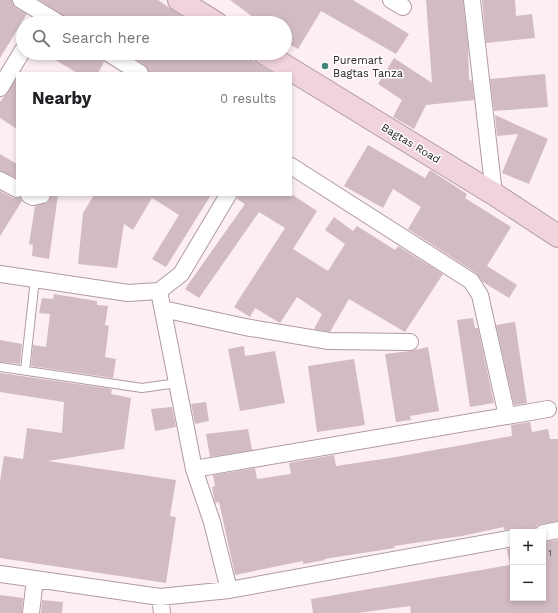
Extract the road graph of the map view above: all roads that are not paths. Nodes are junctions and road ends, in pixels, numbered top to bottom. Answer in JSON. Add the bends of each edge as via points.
{"nodes":[{"id":1,"x":22,"y":0,"type":"edge"},
{"id":2,"x":179,"y":0,"type":"edge"},
{"id":3,"x":472,"y":0,"type":"edge"},
{"id":4,"x":39,"y":16,"type":"edge"},
{"id":5,"x":205,"y":16,"type":"edge"},
{"id":6,"x":17,"y":60,"type":"edge"},
{"id":7,"x":119,"y":60,"type":"edge"},
{"id":8,"x":272,"y":60,"type":"edge"},
{"id":9,"x":138,"y":72,"type":"edge"},
{"id":10,"x":285,"y":72,"type":"edge"},
{"id":11,"x":294,"y":80,"type":"edge"},
{"id":12,"x":0,"y":88,"type":"edge"},
{"id":13,"x":292,"y":167,"type":"edge"},
{"id":14,"x":0,"y":180,"type":"edge"},
{"id":15,"x":16,"y":188,"type":"edge"},
{"id":16,"x":494,"y":194,"type":"junction"},
{"id":17,"x":227,"y":196,"type":"edge"},
{"id":18,"x":558,"y":236,"type":"edge"},
{"id":19,"x":0,"y":274,"type":"edge"},
{"id":20,"x":35,"y":280,"type":"junction"},
{"id":21,"x":159,"y":291,"type":"junction"},
{"id":22,"x":163,"y":309,"type":"junction"},
{"id":23,"x":410,"y":342,"type":"dead end"},
{"id":24,"x":0,"y":367,"type":"edge"},
{"id":25,"x":24,"y":370,"type":"junction"},
{"id":26,"x":177,"y":383,"type":"junction"},
{"id":27,"x":548,"y":409,"type":"dead end"},
{"id":28,"x":507,"y":416,"type":"junction"},
{"id":29,"x":194,"y":469,"type":"junction"},
{"id":30,"x":558,"y":530,"type":"edge"},
{"id":31,"x":546,"y":532,"type":"edge"},
{"id":32,"x":510,"y":539,"type":"edge"},
{"id":33,"x":0,"y":574,"type":"edge"},
{"id":34,"x":35,"y":579,"type":"junction"},
{"id":35,"x":229,"y":590,"type":"junction"},
{"id":36,"x":160,"y":597,"type":"junction"},
{"id":37,"x":30,"y":613,"type":"edge"},
{"id":38,"x":162,"y":613,"type":"edge"}],
"edges":[{"from":1,"to":4,"type":"street"},
{"from":2,"to":5,"type":"street"},
{"from":3,"to":16,"type":"street"},
{"from":6,"to":12,"type":"street"},
{"from":7,"to":9,"type":"street"},
{"from":8,"to":10,"type":"street","name":"Bagtas Road"},
{"from":11,"to":16,"type":"street","name":"Bagtas Road"},
{"from":13,"to":28,"type":"street","via":[[471,281],[480,295]]},
{"from":14,"to":15,"type":"street"},
{"from":16,"to":18,"type":"street","name":"Bagtas Road"},
{"from":17,"to":21,"type":"street","via":[[181,274]]},
{"from":19,"to":20,"type":"street"},
{"from":20,"to":21,"type":"street","via":[[128,293]]},
{"from":20,"to":25,"type":"lane"},
{"from":21,"to":22,"type":"street"},
{"from":22,"to":23,"type":"street","via":[[245,327],[329,341]]},
{"from":22,"to":26,"type":"street"},
{"from":24,"to":25,"type":"lane"},
{"from":25,"to":26,"type":"lane","via":[[142,388]]},
{"from":26,"to":29,"type":"street"},
{"from":27,"to":28,"type":"street"},
{"from":28,"to":29,"type":"street"},
{"from":29,"to":35,"type":"street","via":[[212,522]]},
{"from":30,"to":31,"type":"street"},
{"from":32,"to":35,"type":"street"},
{"from":33,"to":34,"type":"street"},
{"from":34,"to":36,"type":"street"},
{"from":34,"to":37,"type":"street"},
{"from":35,"to":36,"type":"street"},
{"from":36,"to":38,"type":"street"}]}
